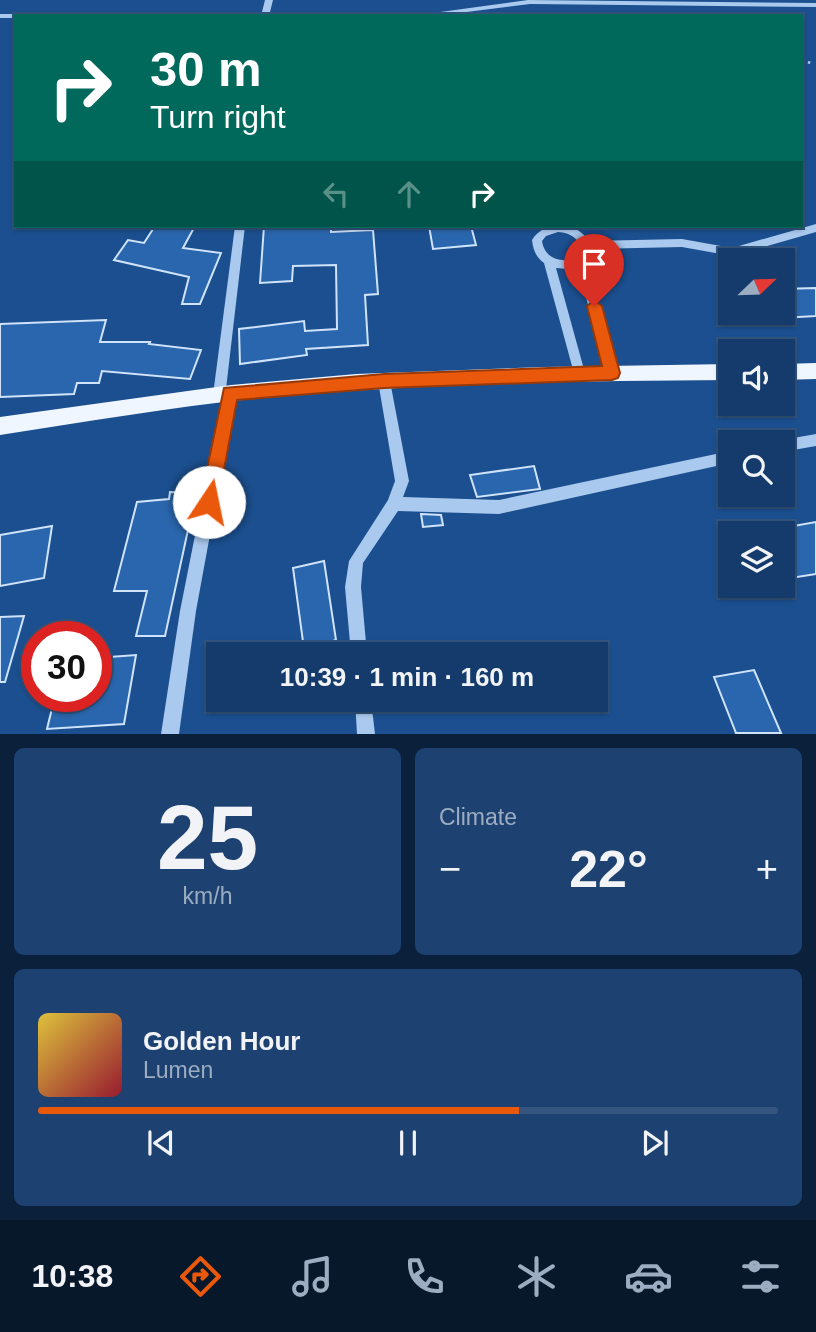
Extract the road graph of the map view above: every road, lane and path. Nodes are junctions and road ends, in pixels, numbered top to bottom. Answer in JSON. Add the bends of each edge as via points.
{"nodes":[{"id":1,"x":816,"y":5,"type":"edge"},
{"id":2,"x":431,"y":14,"type":"edge"},
{"id":3,"x":803,"y":61,"type":"edge"},
{"id":4,"x":811,"y":63,"type":"dead end"},
{"id":5,"x":240,"y":228,"type":"edge"},
{"id":6,"x":562,"y":228,"type":"edge"},
{"id":7,"x":816,"y":228,"type":"edge"},
{"id":8,"x":539,"y":230,"type":"edge"},
{"id":9,"x":587,"y":245,"type":"junction"},
{"id":10,"x":582,"y":261,"type":"junction"},
{"id":11,"x":549,"y":262,"type":"junction"},
{"id":12,"x":816,"y":371,"type":"edge"},
{"id":13,"x":718,"y":372,"type":"edge"},
{"id":14,"x":795,"y":372,"type":"edge"},
{"id":15,"x":579,"y":373,"type":"junction"},
{"id":16,"x":612,"y":373,"type":"junction"},
{"id":17,"x":384,"y":381,"type":"junction"},
{"id":18,"x":224,"y":394,"type":"junction"},
{"id":19,"x":0,"y":426,"type":"edge"},
{"id":20,"x":816,"y":440,"type":"edge"},
{"id":21,"x":795,"y":444,"type":"edge"},
{"id":22,"x":718,"y":460,"type":"edge"},
{"id":23,"x":394,"y":504,"type":"junction"},
{"id":24,"x":358,"y":642,"type":"edge"},
{"id":25,"x":364,"y":712,"type":"edge"},
{"id":26,"x":170,"y":733,"type":"edge"},
{"id":27,"x":366,"y":733,"type":"edge"}],
"edges":[{"from":1,"to":2,"type":"street","via":[[530,2]]},
{"from":3,"to":4,"type":"path"},
{"from":5,"to":18,"type":"street"},
{"from":6,"to":9,"type":"street","via":[[573,231]]},
{"from":7,"to":9,"type":"street","via":[[732,252],[682,243]]},
{"from":8,"to":11,"type":"street","via":[[537,246]]},
{"from":9,"to":10,"type":"street"},
{"from":10,"to":11,"type":"street","via":[[567,266]]},
{"from":10,"to":16,"type":"street"},
{"from":11,"to":15,"type":"street"},
{"from":12,"to":14,"type":"main road"},
{"from":13,"to":16,"type":"main road"},
{"from":15,"to":16,"type":"main road"},
{"from":15,"to":17,"type":"main road"},
{"from":17,"to":18,"type":"main road"},
{"from":17,"to":23,"type":"street","via":[[402,481]]},
{"from":18,"to":19,"type":"main road"},
{"from":18,"to":26,"type":"street"},
{"from":20,"to":21,"type":"street"},
{"from":22,"to":23,"type":"street","via":[[499,507]]},
{"from":23,"to":24,"type":"street","via":[[356,561],[353,587]]},
{"from":25,"to":27,"type":"street"}]}
